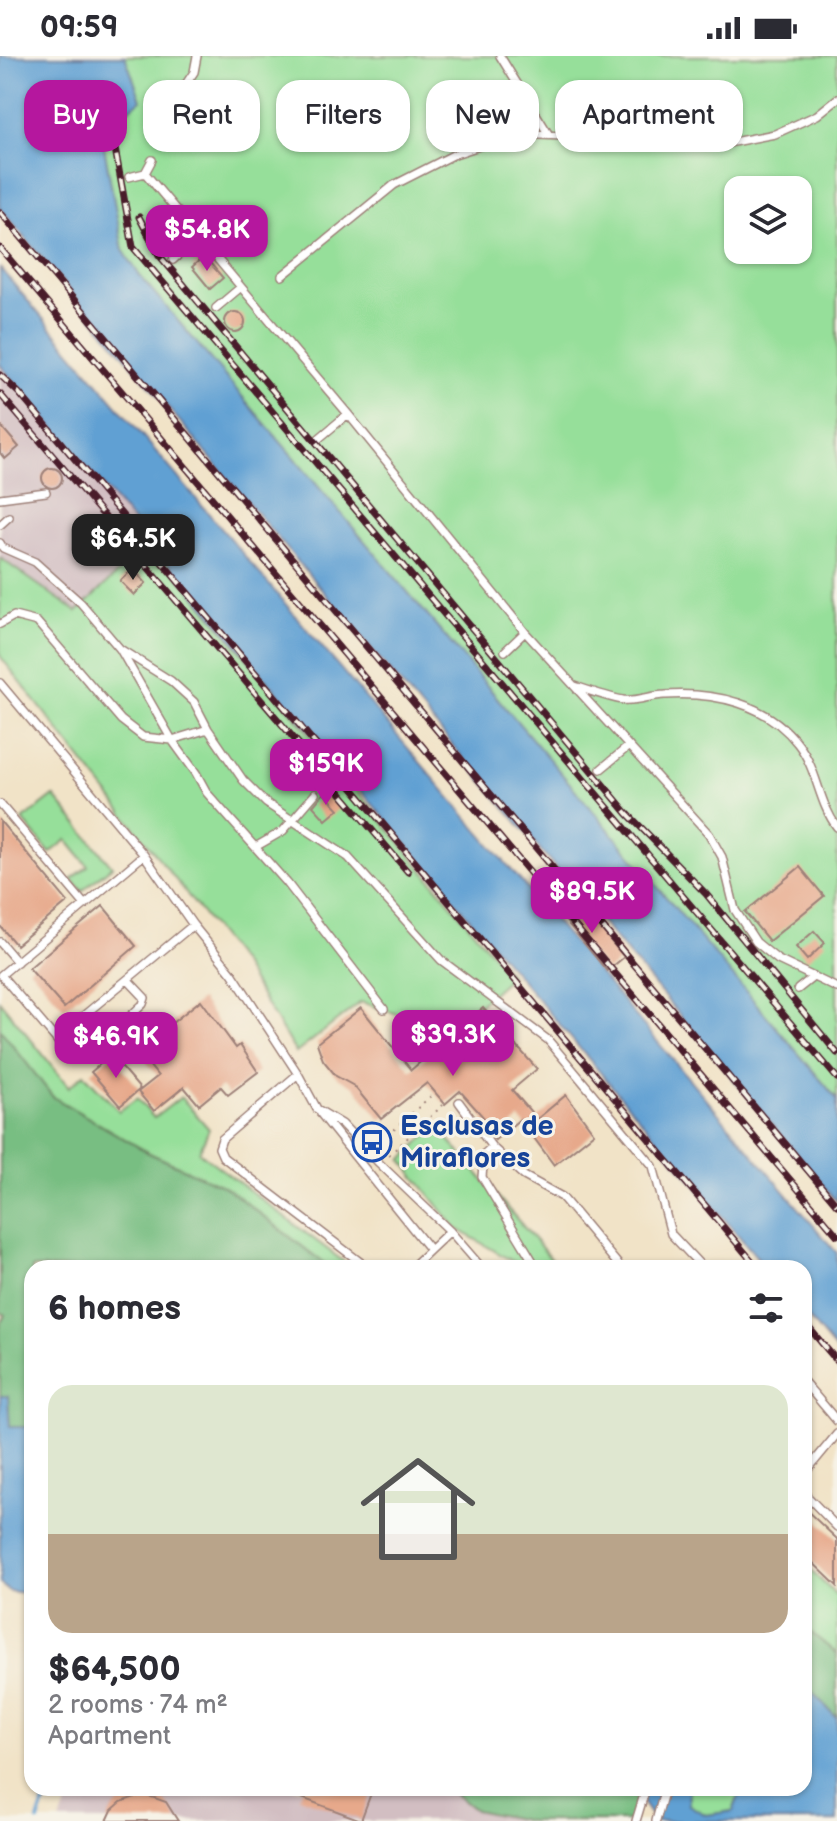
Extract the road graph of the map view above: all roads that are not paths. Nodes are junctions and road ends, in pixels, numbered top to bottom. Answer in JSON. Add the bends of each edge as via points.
{"nodes":[{"id":1,"x":197,"y":56,"type":"edge"},
{"id":2,"x":500,"y":56,"type":"edge"},
{"id":3,"x":189,"y":80,"type":"edge"},
{"id":4,"x":837,"y":99,"type":"edge"},
{"id":5,"x":549,"y":135,"type":"junction"},
{"id":6,"x":152,"y":160,"type":"dead end"},
{"id":7,"x":145,"y":173,"type":"junction"},
{"id":8,"x":129,"y":177,"type":"dead end"},
{"id":9,"x":198,"y":237,"type":"junction"},
{"id":10,"x":173,"y":260,"type":"dead end"},
{"id":11,"x":282,"y":276,"type":"dead end"},
{"id":12,"x":241,"y":287,"type":"junction"},
{"id":13,"x":216,"y":308,"type":"dead end"},
{"id":14,"x":348,"y":414,"type":"junction"},
{"id":15,"x":317,"y":440,"type":"dead end"},
{"id":16,"x":46,"y":492,"type":"dead end"},
{"id":17,"x":0,"y":498,"type":"edge"},
{"id":18,"x":9,"y":517,"type":"dead end"},
{"id":19,"x":0,"y":525,"type":"edge"},
{"id":20,"x":0,"y":543,"type":"edge"},
{"id":21,"x":0,"y":624,"type":"edge"},
{"id":22,"x":525,"y":632,"type":"junction"},
{"id":23,"x":120,"y":649,"type":"junction"},
{"id":24,"x":505,"y":651,"type":"dead end"},
{"id":25,"x":0,"y":683,"type":"edge"},
{"id":26,"x":573,"y":686,"type":"junction"},
{"id":27,"x":208,"y":729,"type":"junction"},
{"id":28,"x":172,"y":740,"type":"junction"},
{"id":29,"x":629,"y":746,"type":"junction"},
{"id":30,"x":601,"y":769,"type":"dead end"},
{"id":31,"x":315,"y":794,"type":"dead end"},
{"id":32,"x":0,"y":804,"type":"edge"},
{"id":33,"x":292,"y":819,"type":"junction"},
{"id":34,"x":837,"y":827,"type":"edge"},
{"id":35,"x":257,"y":846,"type":"junction"},
{"id":36,"x":144,"y":855,"type":"junction"},
{"id":37,"x":85,"y":905,"type":"junction"},
{"id":38,"x":193,"y":925,"type":"junction"},
{"id":39,"x":0,"y":942,"type":"edge"},
{"id":40,"x":17,"y":962,"type":"junction"},
{"id":41,"x":813,"y":977,"type":"junction"},
{"id":42,"x":128,"y":980,"type":"junction"},
{"id":43,"x":837,"y":988,"type":"edge"},
{"id":44,"x":798,"y":989,"type":"dead end"},
{"id":45,"x":384,"y":1009,"type":"dead end"},
{"id":46,"x":61,"y":1045,"type":"dead end"},
{"id":47,"x":298,"y":1074,"type":"junction"},
{"id":48,"x":459,"y":1102,"type":"dead end"},
{"id":49,"x":317,"y":1109,"type":"junction"},
{"id":50,"x":492,"y":1147,"type":"junction"},
{"id":51,"x":450,"y":1231,"type":"junction"},
{"id":52,"x":430,"y":1250,"type":"junction"},
{"id":53,"x":358,"y":1260,"type":"edge"},
{"id":54,"x":419,"y":1260,"type":"edge"},
{"id":55,"x":475,"y":1260,"type":"edge"},
{"id":56,"x":532,"y":1260,"type":"edge"},
{"id":57,"x":614,"y":1260,"type":"edge"},
{"id":58,"x":695,"y":1260,"type":"edge"},
{"id":59,"x":812,"y":1391,"type":"edge"},
{"id":60,"x":837,"y":1421,"type":"edge"},
{"id":61,"x":837,"y":1434,"type":"edge"},
{"id":62,"x":812,"y":1464,"type":"edge"},
{"id":63,"x":812,"y":1501,"type":"edge"},
{"id":64,"x":837,"y":1527,"type":"edge"},
{"id":65,"x":644,"y":1796,"type":"edge"},
{"id":66,"x":663,"y":1796,"type":"edge"},
{"id":67,"x":636,"y":1821,"type":"edge"},
{"id":68,"x":656,"y":1821,"type":"edge"}],
"edges":[{"from":1,"to":3,"type":"lane"},
{"from":2,"to":5,"type":"lane"},
{"from":4,"to":5,"type":"lane","via":[[817,115],[775,134],[728,143]]},
{"from":5,"to":11,"type":"lane","via":[[516,134],[455,154],[394,185]]},
{"from":6,"to":7,"type":"lane"},
{"from":7,"to":8,"type":"lane"},
{"from":7,"to":9,"type":"lane"},
{"from":9,"to":10,"type":"lane"},
{"from":9,"to":12,"type":"lane"},
{"from":12,"to":13,"type":"lane"},
{"from":12,"to":14,"type":"lane"},
{"from":14,"to":15,"type":"lane"},
{"from":14,"to":22,"type":"lane"},
{"from":16,"to":17,"type":"lane"},
{"from":18,"to":19,"type":"lane"},
{"from":20,"to":23,"type":"lane","via":[[35,562]]},
{"from":21,"to":28,"type":"lane","via":[[14,616],[37,622],[121,720],[143,737]]},
{"from":22,"to":24,"type":"lane"},
{"from":22,"to":26,"type":"lane"},
{"from":23,"to":27,"type":"lane","via":[[171,681],[194,702]]},
{"from":23,"to":28,"type":"lane"},
{"from":25,"to":36,"type":"lane"},
{"from":26,"to":29,"type":"lane"},
{"from":26,"to":34,"type":"lane","via":[[623,700],[710,695],[758,711],[784,729],[809,759],[823,805]]},
{"from":27,"to":28,"type":"lane"},
{"from":27,"to":33,"type":"lane","via":[[243,780]]},
{"from":28,"to":35,"type":"lane","via":[[207,793]]},
{"from":29,"to":30,"type":"lane"},
{"from":29,"to":41,"type":"lane","via":[[716,845],[727,871],[730,899],[756,942]]},
{"from":31,"to":33,"type":"lane"},
{"from":32,"to":37,"type":"lane"},
{"from":33,"to":35,"type":"lane","via":[[283,831]]},
{"from":33,"to":58,"type":"lane","via":[[348,857],[441,960],[548,1040],[653,1166],[671,1234]]},
{"from":35,"to":45,"type":"lane"},
{"from":36,"to":37,"type":"lane"},
{"from":36,"to":38,"type":"lane"},
{"from":37,"to":40,"type":"lane"},
{"from":38,"to":42,"type":"lane"},
{"from":38,"to":47,"type":"lane","via":[[232,973]]},
{"from":39,"to":40,"type":"lane"},
{"from":40,"to":46,"type":"lane","via":[[1,975]]},
{"from":41,"to":43,"type":"lane"},
{"from":41,"to":44,"type":"lane"},
{"from":42,"to":42,"type":"lane","via":[[77,1021],[78,1029],[94,1043],[103,1042],[143,1004],[145,998]]},
{"from":47,"to":49,"type":"lane"},
{"from":47,"to":53,"type":"lane","via":[[222,1139],[219,1148],[223,1157]]},
{"from":48,"to":50,"type":"lane"},
{"from":49,"to":51,"type":"lane","via":[[342,1124]]},
{"from":49,"to":52,"type":"lane"},
{"from":50,"to":56,"type":"lane","via":[[484,1154],[482,1177]]},
{"from":50,"to":57,"type":"lane","via":[[524,1176],[562,1197]]},
{"from":51,"to":52,"type":"lane"},
{"from":51,"to":55,"type":"lane"},
{"from":52,"to":54,"type":"lane"},
{"from":59,"to":60,"type":"lane"},
{"from":61,"to":62,"type":"lane"},
{"from":63,"to":64,"type":"lane"},
{"from":65,"to":67,"type":"lane"},
{"from":66,"to":68,"type":"lane"}]}
